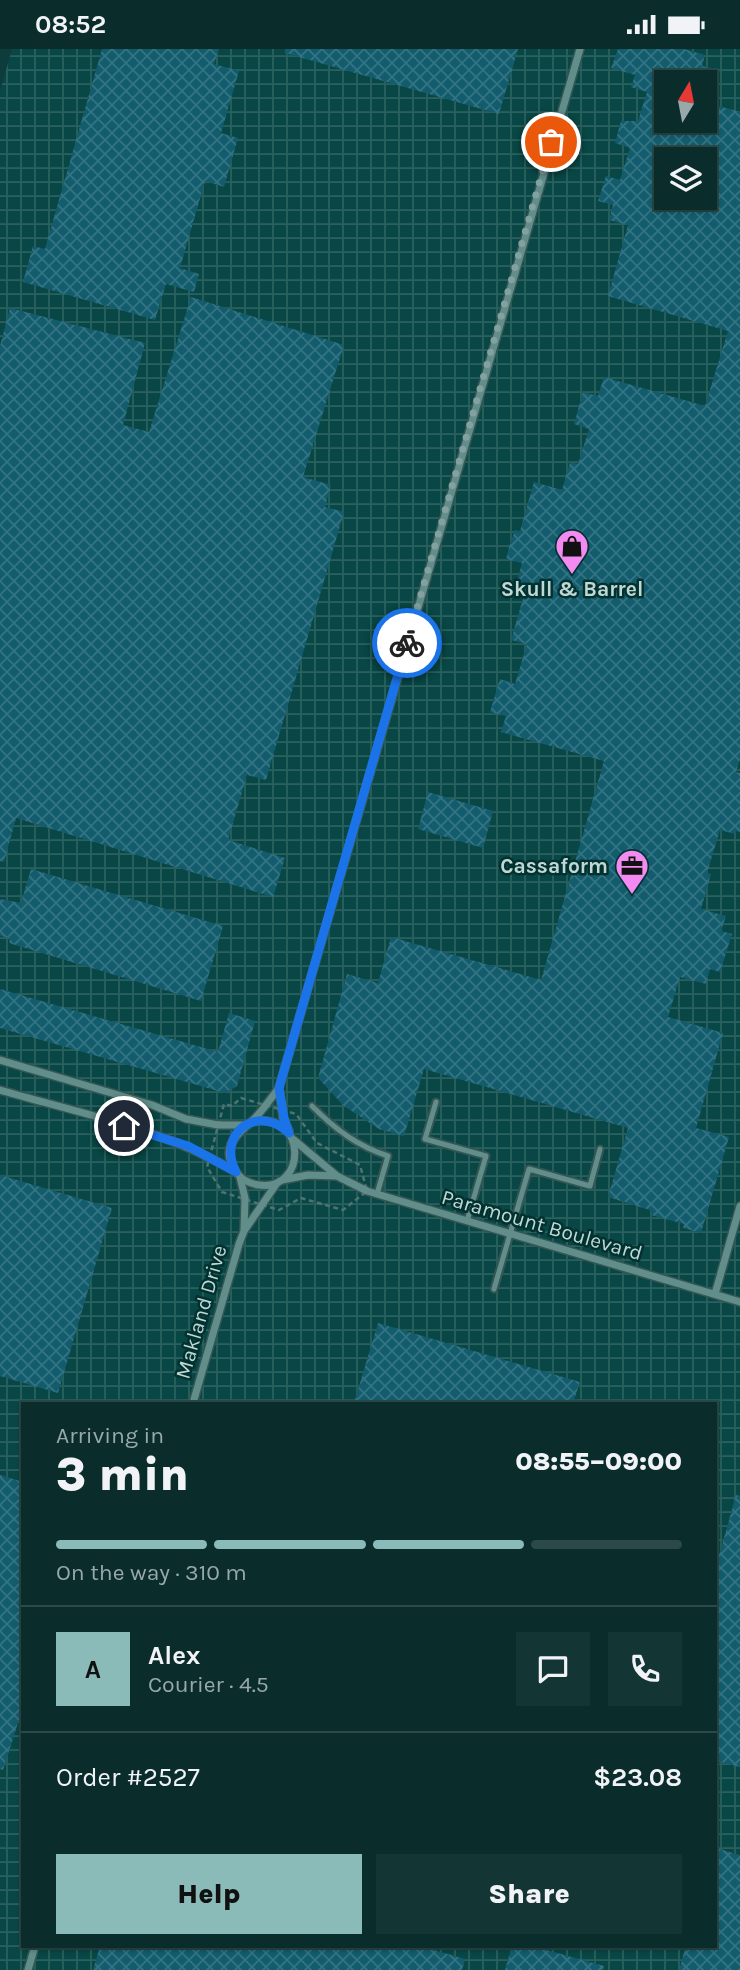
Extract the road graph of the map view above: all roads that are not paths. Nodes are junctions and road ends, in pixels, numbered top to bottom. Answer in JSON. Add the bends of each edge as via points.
{"nodes":[{"id":1,"x":580,"y":49,"type":"edge"},
{"id":2,"x":0,"y":1060,"type":"edge"},
{"id":3,"x":279,"y":1088,"type":"junction"},
{"id":4,"x":0,"y":1090,"type":"edge"},
{"id":5,"x":436,"y":1102,"type":"dead end"},
{"id":6,"x":312,"y":1106,"type":"dead end"},
{"id":7,"x":248,"y":1124,"type":"junction"},
{"id":8,"x":291,"y":1137,"type":"junction"},
{"id":9,"x":600,"y":1149,"type":"dead end"},
{"id":10,"x":238,"y":1174,"type":"junction"},
{"id":11,"x":337,"y":1176,"type":"junction"},
{"id":12,"x":280,"y":1181,"type":"junction"},
{"id":13,"x":377,"y":1194,"type":"junction"},
{"id":14,"x":740,"y":1206,"type":"edge"},
{"id":15,"x":467,"y":1221,"type":"junction"},
{"id":16,"x":244,"y":1231,"type":"junction"},
{"id":17,"x":510,"y":1234,"type":"junction"},
{"id":18,"x":494,"y":1289,"type":"dead end"},
{"id":19,"x":715,"y":1294,"type":"junction"},
{"id":20,"x":740,"y":1302,"type":"edge"},
{"id":21,"x":193,"y":1402,"type":"edge"},
{"id":22,"x":34,"y":1948,"type":"edge"},
{"id":23,"x":28,"y":1970,"type":"edge"}],
"edges":[{"from":1,"to":3,"type":"street"},
{"from":2,"to":7,"type":"street","via":[[193,1121]]},
{"from":3,"to":7,"type":"street"},
{"from":3,"to":8,"type":"street"},
{"from":4,"to":10,"type":"street","via":[[173,1141]]},
{"from":5,"to":15,"type":"lane","via":[[425,1139],[486,1156]]},
{"from":6,"to":13,"type":"lane","via":[[365,1149],[388,1156]]},
{"from":7,"to":8,"type":"street","via":[[272,1121]]},
{"from":7,"to":10,"type":"street","via":[[237,1132],[230,1152]]},
{"from":8,"to":11,"type":"street","name":"Paramount Boulevard"},
{"from":8,"to":12,"type":"street","via":[[295,1162]]},
{"from":9,"to":17,"type":"lane","via":[[590,1186],[529,1168]]},
{"from":10,"to":12,"type":"street","via":[[258,1185]]},
{"from":10,"to":16,"type":"street","name":"Makland Drive","via":[[245,1198]]},
{"from":11,"to":12,"type":"street","name":"Paramount Boulevard","via":[[308,1175]]},
{"from":11,"to":13,"type":"street","name":"Paramount Boulevard"},
{"from":12,"to":16,"type":"street","name":"Makland Drive"},
{"from":13,"to":15,"type":"street","name":"Paramount Boulevard"},
{"from":14,"to":19,"type":"street"},
{"from":15,"to":17,"type":"street","name":"Paramount Boulevard"},
{"from":16,"to":21,"type":"street","name":"Makland Drive"},
{"from":17,"to":18,"type":"lane"},
{"from":17,"to":19,"type":"street","name":"Paramount Boulevard"},
{"from":19,"to":20,"type":"street","name":"Paramount Boulevard"},
{"from":22,"to":23,"type":"street"}]}
